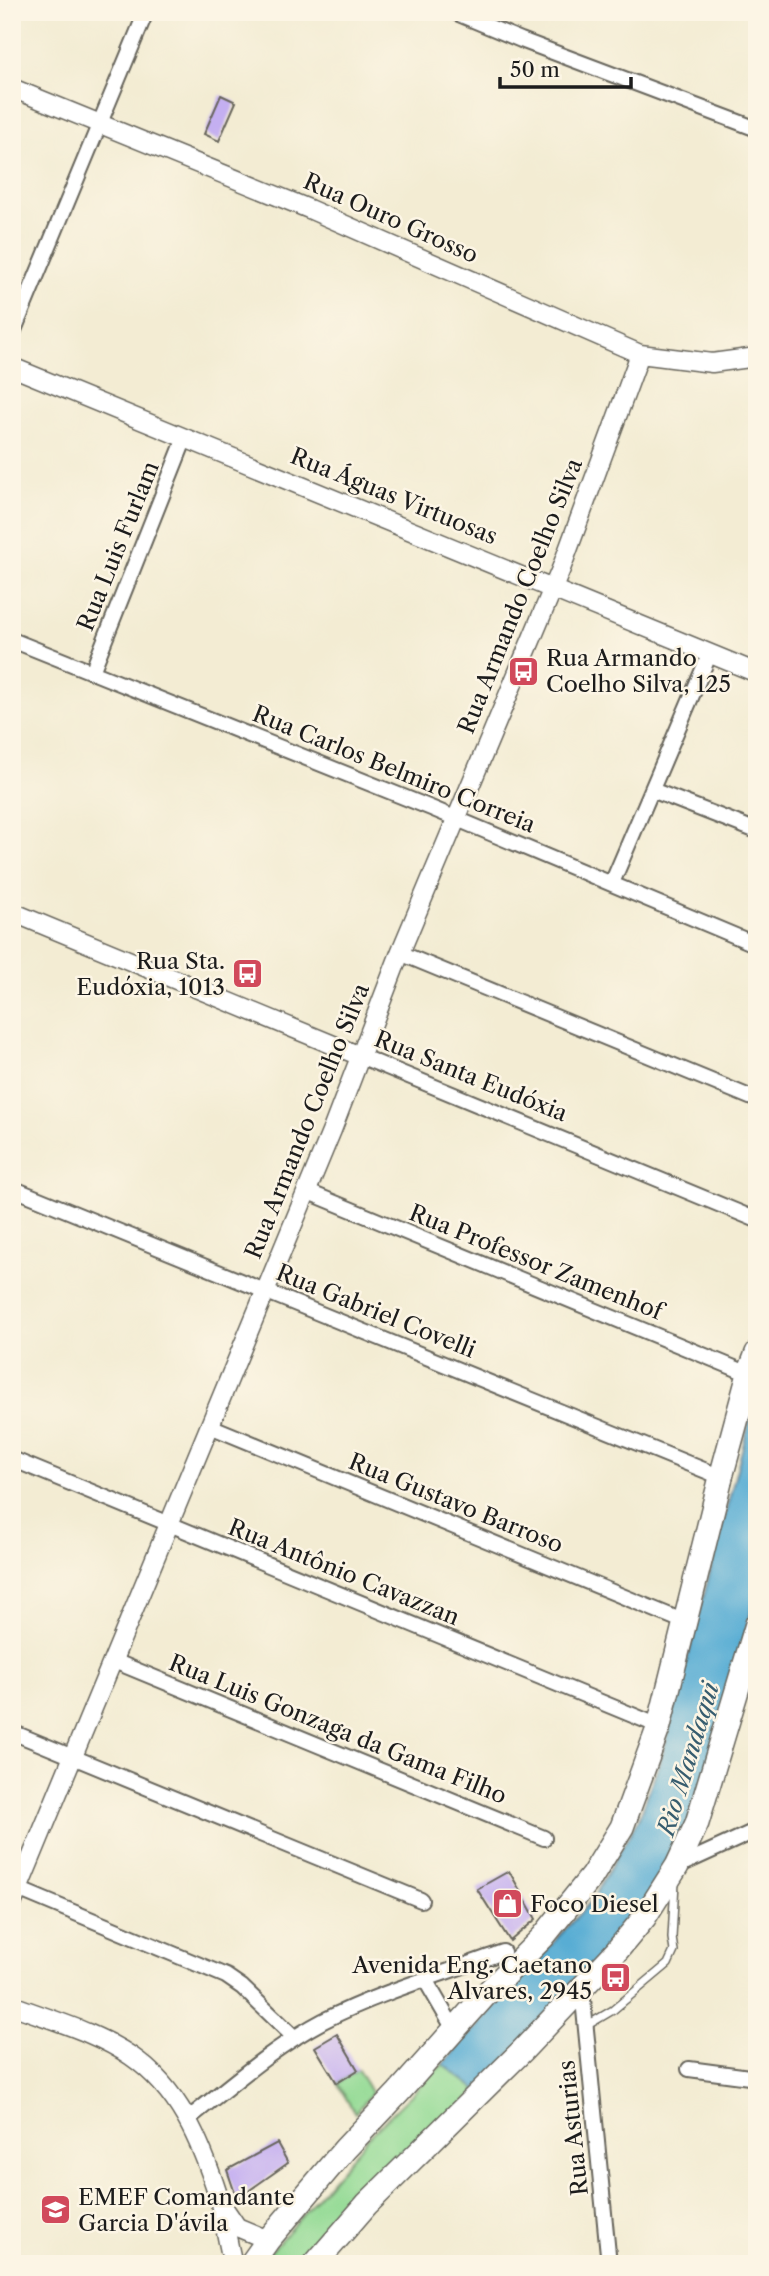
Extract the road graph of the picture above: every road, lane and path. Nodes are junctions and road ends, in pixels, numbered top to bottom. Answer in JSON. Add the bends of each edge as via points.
{"nodes":[{"id":1,"x":146,"y":12,"type":"edge"},
{"id":2,"x":454,"y":12,"type":"edge"},
{"id":3,"x":12,"y":88,"type":"edge"},
{"id":4,"x":100,"y":123,"type":"junction"},
{"id":5,"x":757,"y":129,"type":"edge"},
{"id":6,"x":12,"y":335,"type":"edge"},
{"id":7,"x":640,"y":354,"type":"junction"},
{"id":8,"x":757,"y":357,"type":"edge"},
{"id":9,"x":12,"y":367,"type":"edge"},
{"id":10,"x":186,"y":438,"type":"junction"},
{"id":11,"x":552,"y":587,"type":"junction"},
{"id":12,"x":12,"y":640,"type":"edge"},
{"id":13,"x":710,"y":653,"type":"junction"},
{"id":14,"x":92,"y":672,"type":"junction"},
{"id":15,"x":757,"y":673,"type":"edge"},
{"id":16,"x":652,"y":790,"type":"junction"},
{"id":17,"x":456,"y":819,"type":"junction"},
{"id":18,"x":757,"y":831,"type":"edge"},
{"id":19,"x":612,"y":883,"type":"junction"},
{"id":20,"x":12,"y":912,"type":"edge"},
{"id":21,"x":757,"y":944,"type":"edge"},
{"id":22,"x":400,"y":953,"type":"junction"},
{"id":23,"x":360,"y":1056,"type":"junction"},
{"id":24,"x":757,"y":1100,"type":"edge"},
{"id":25,"x":12,"y":1188,"type":"edge"},
{"id":26,"x":306,"y":1191,"type":"junction"},
{"id":27,"x":757,"y":1220,"type":"edge"},
{"id":28,"x":265,"y":1291,"type":"junction"},
{"id":29,"x":753,"y":1364,"type":"edge"},
{"id":30,"x":210,"y":1426,"type":"junction"},
{"id":31,"x":12,"y":1459,"type":"edge"},
{"id":32,"x":721,"y":1477,"type":"junction"},
{"id":33,"x":168,"y":1524,"type":"junction"},
{"id":34,"x":685,"y":1622,"type":"junction"},
{"id":35,"x":757,"y":1624,"type":"edge"},
{"id":36,"x":114,"y":1661,"type":"junction"},
{"id":37,"x":659,"y":1726,"type":"junction"},
{"id":38,"x":12,"y":1732,"type":"edge"},
{"id":39,"x":75,"y":1757,"type":"junction"},
{"id":40,"x":757,"y":1830,"type":"edge"},
{"id":41,"x":544,"y":1838,"type":"dead end"},
{"id":42,"x":676,"y":1867,"type":"junction"},
{"id":43,"x":15,"y":1896,"type":"edge"},
{"id":44,"x":421,"y":1900,"type":"dead end"},
{"id":45,"x":503,"y":1952,"type":"dead end"},
{"id":46,"x":426,"y":1981,"type":"junction"},
{"id":47,"x":582,"y":1989,"type":"junction"},
{"id":48,"x":12,"y":2005,"type":"edge"},
{"id":49,"x":585,"y":2027,"type":"junction"},
{"id":50,"x":455,"y":2031,"type":"junction"},
{"id":51,"x":295,"y":2038,"type":"junction"},
{"id":52,"x":689,"y":2069,"type":"dead end"},
{"id":53,"x":757,"y":2078,"type":"edge"},
{"id":54,"x":188,"y":2119,"type":"junction"},
{"id":55,"x":219,"y":2199,"type":"junction"},
{"id":56,"x":268,"y":2240,"type":"junction"},
{"id":57,"x":233,"y":2264,"type":"edge"},
{"id":58,"x":251,"y":2264,"type":"edge"},
{"id":59,"x":315,"y":2264,"type":"edge"},
{"id":60,"x":609,"y":2264,"type":"edge"}],
"edges":[{"from":1,"to":4,"type":"street"},
{"from":2,"to":5,"type":"street"},
{"from":3,"to":4,"type":"street","name":"Rua Ouro Grosso"},
{"from":4,"to":6,"type":"street"},
{"from":4,"to":7,"type":"street","name":"Rua Ouro Grosso"},
{"from":7,"to":8,"type":"street","name":"Rua Ouro Grosso","via":[[712,363]]},
{"from":7,"to":11,"type":"street","name":"Rua Armando Coelho Silva"},
{"from":9,"to":10,"type":"street","name":"Rua Águas Virtuosas"},
{"from":10,"to":11,"type":"street","name":"Rua Águas Virtuosas"},
{"from":10,"to":14,"type":"street","name":"Rua Luis Furlam"},
{"from":11,"to":13,"type":"street","name":"Rua Águas Virtuosas"},
{"from":11,"to":17,"type":"street","name":"Rua Armando Coelho Silva"},
{"from":12,"to":14,"type":"street","name":"Rua Carlos Belmiro Correia"},
{"from":13,"to":15,"type":"street","name":"Rua Águas Virtuosas"},
{"from":13,"to":16,"type":"street"},
{"from":14,"to":17,"type":"street","name":"Rua Carlos Belmiro Correia"},
{"from":16,"to":18,"type":"street"},
{"from":16,"to":19,"type":"street"},
{"from":17,"to":19,"type":"street","name":"Rua Carlos Belmiro Correia"},
{"from":17,"to":22,"type":"street","name":"Rua Armando Coelho Silva"},
{"from":19,"to":21,"type":"street","name":"Rua Carlos Belmiro Correia"},
{"from":20,"to":23,"type":"street","name":"Rua Santa Eudóxia"},
{"from":22,"to":23,"type":"street","name":"Rua Armando Coelho Silva"},
{"from":22,"to":24,"type":"street"},
{"from":23,"to":26,"type":"street","name":"Rua Armando Coelho Silva"},
{"from":23,"to":27,"type":"street","name":"Rua Santa Eudóxia"},
{"from":25,"to":28,"type":"street","name":"Rua Gabriel Covelli"},
{"from":26,"to":28,"type":"street","name":"Rua Armando Coelho Silva"},
{"from":26,"to":29,"type":"street","name":"Rua Professor Zamenhof"},
{"from":28,"to":30,"type":"street","name":"Rua Armando Coelho Silva"},
{"from":28,"to":32,"type":"street","name":"Rua Gabriel Covelli"},
{"from":29,"to":32,"type":"main road"},
{"from":30,"to":33,"type":"street","name":"Rua Armando Coelho Silva"},
{"from":30,"to":34,"type":"street","name":"Rua Gustavo Barroso"},
{"from":31,"to":33,"type":"street","name":"Rua Antônio Cavazzan"},
{"from":32,"to":34,"type":"main road"},
{"from":33,"to":36,"type":"street","name":"Rua Armando Coelho Silva"},
{"from":33,"to":37,"type":"street","name":"Rua Antônio Cavazzan"},
{"from":34,"to":37,"type":"main road"},
{"from":35,"to":42,"type":"main road","via":[[697,1823]]},
{"from":36,"to":39,"type":"street","name":"Rua Armando Coelho Silva"},
{"from":36,"to":41,"type":"street","name":"Rua Luis Gonzaga da Gama Filho"},
{"from":37,"to":50,"type":"main road","via":[[622,1827],[593,1876]]},
{"from":38,"to":39,"type":"street"},
{"from":39,"to":43,"type":"street","name":"Rua Armando Coelho Silva"},
{"from":39,"to":44,"type":"street"},
{"from":40,"to":42,"type":"street"},
{"from":42,"to":47,"type":"main road","via":[[644,1918]]},
{"from":42,"to":49,"type":"lane","via":[[674,1951],[668,1964]]},
{"from":43,"to":51,"type":"street","via":[[226,1976]]},
{"from":45,"to":46,"type":"street"},
{"from":46,"to":50,"type":"street"},
{"from":46,"to":51,"type":"street","via":[[368,2000]]},
{"from":47,"to":49,"type":"street","name":"Rua Asturias"},
{"from":47,"to":59,"type":"main road","via":[[367,2204]]},
{"from":48,"to":54,"type":"street","via":[[131,2056],[161,2083]]},
{"from":49,"to":60,"type":"street","name":"Rua Asturias"},
{"from":50,"to":56,"type":"main road","via":[[345,2148]]},
{"from":51,"to":54,"type":"street"},
{"from":52,"to":53,"type":"street"},
{"from":54,"to":55,"type":"street"},
{"from":55,"to":56,"type":"street","via":[[237,2227]]},
{"from":55,"to":57,"type":"street"},
{"from":56,"to":58,"type":"main road"}]}
